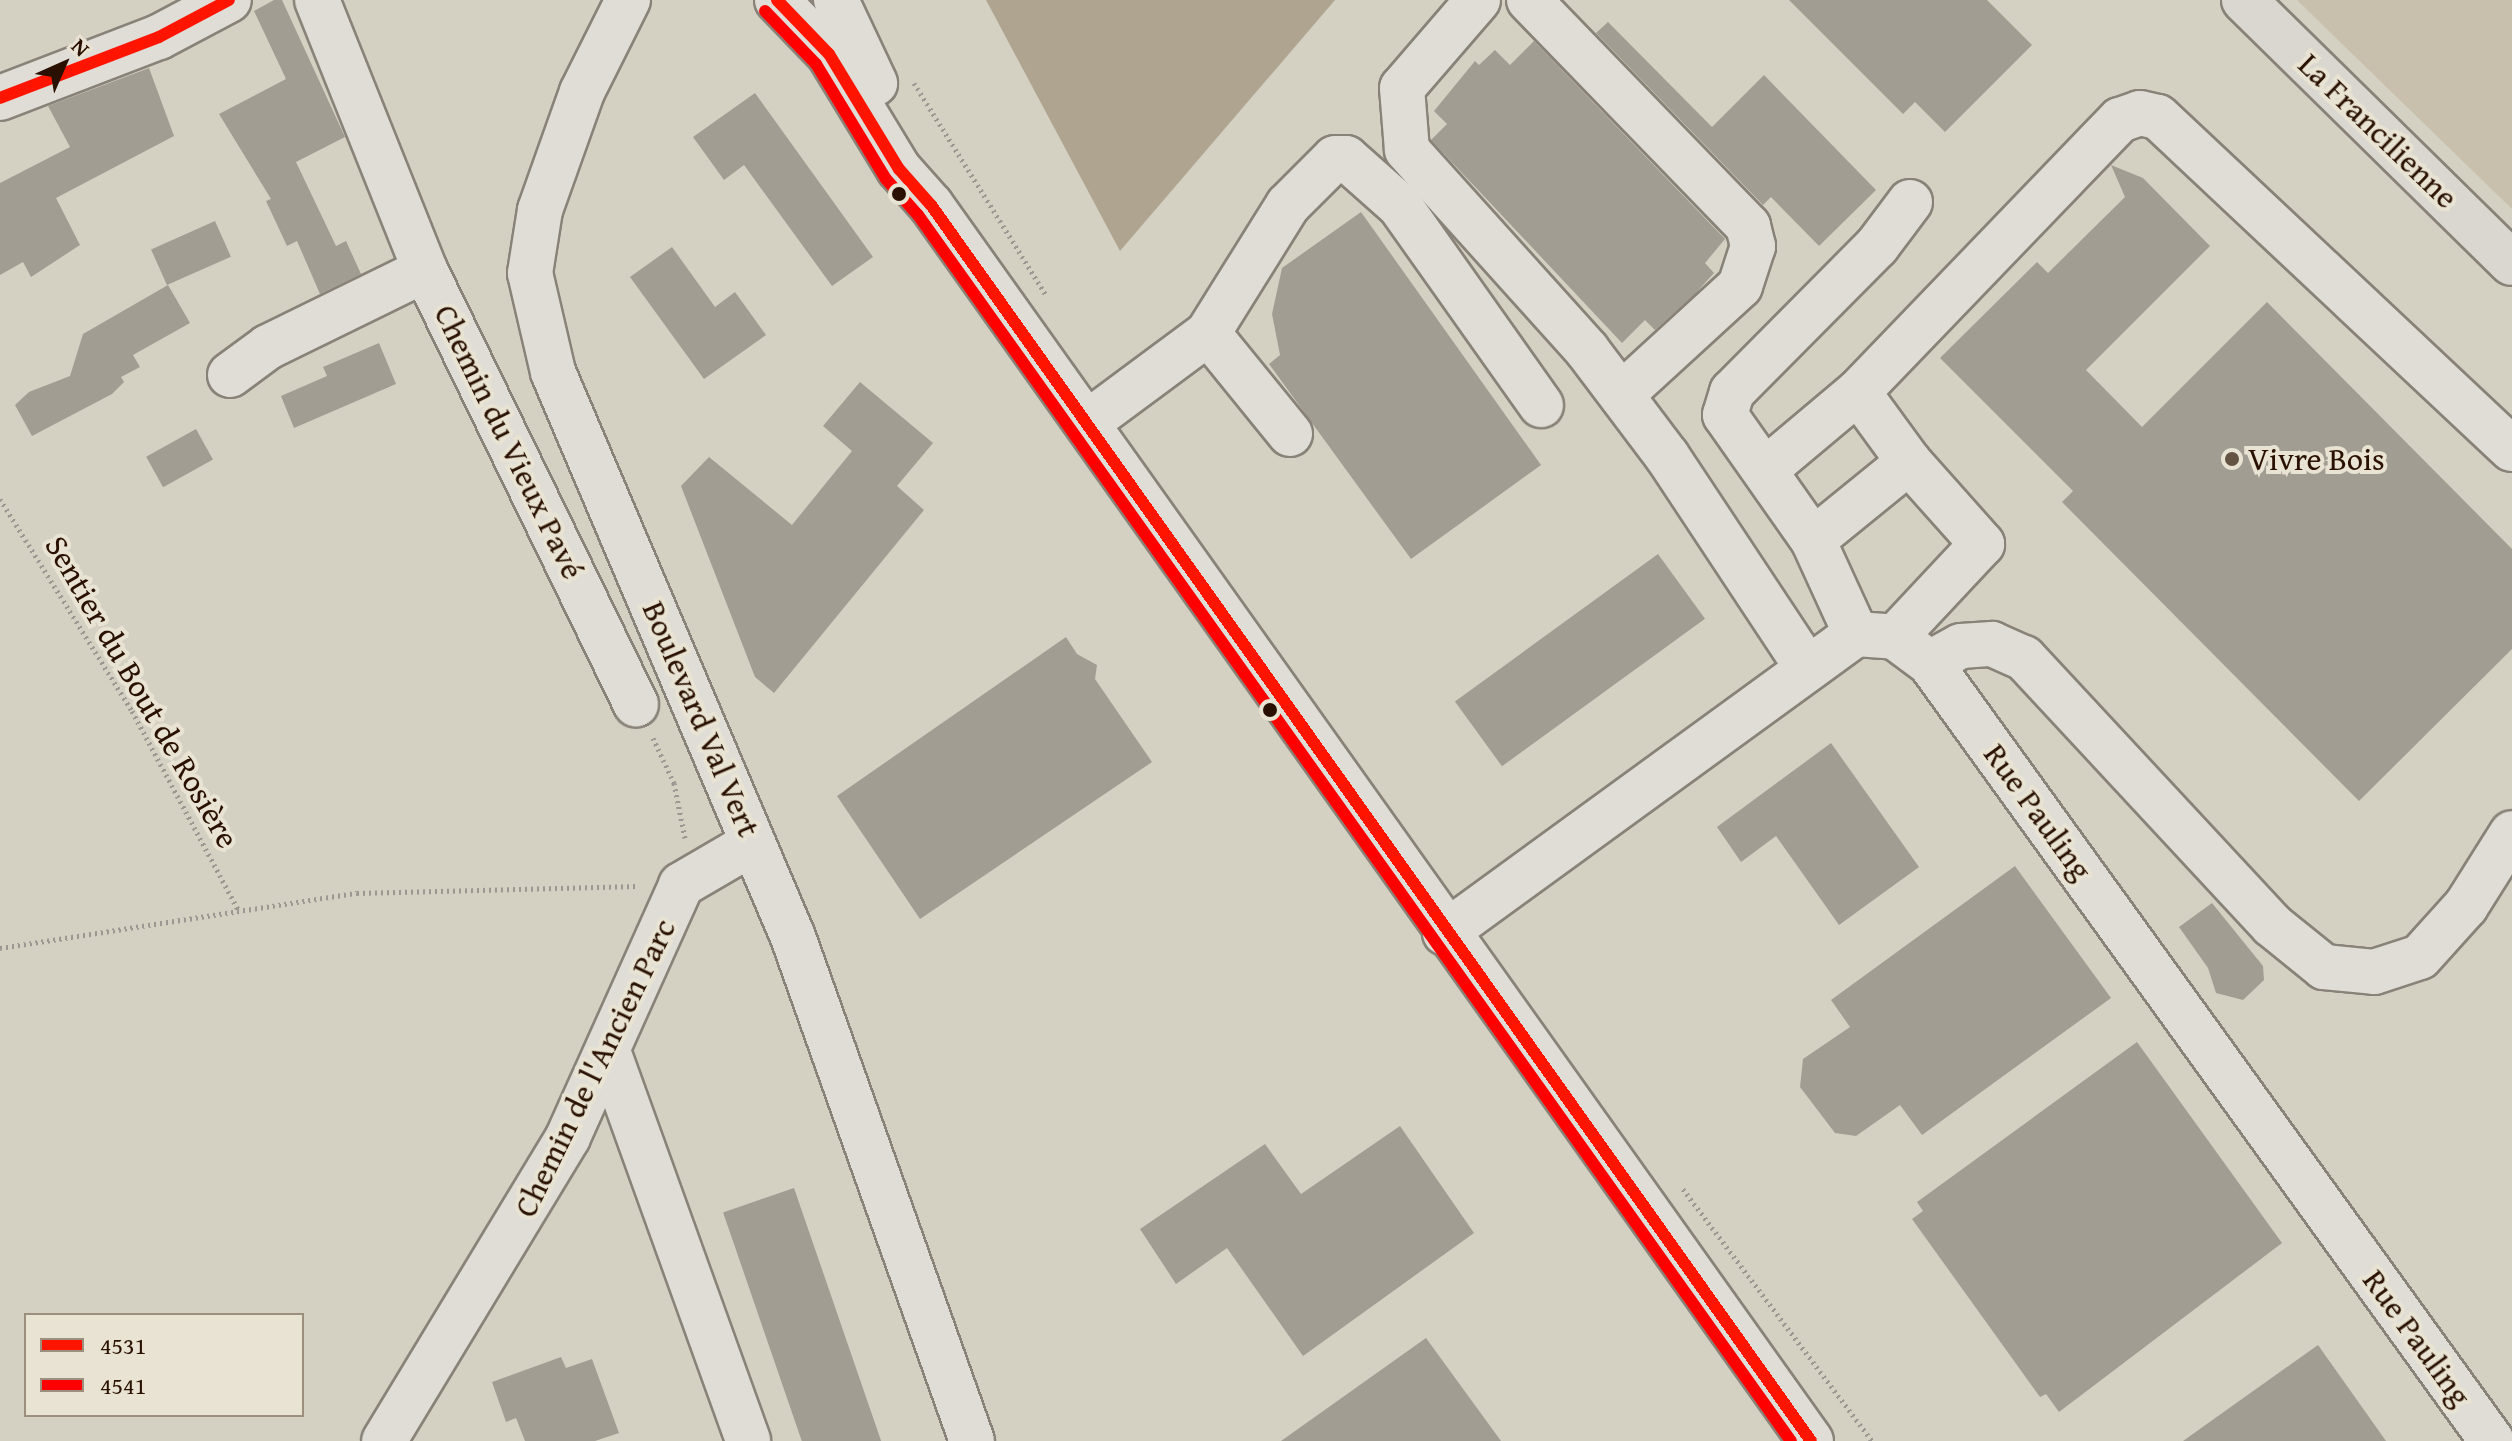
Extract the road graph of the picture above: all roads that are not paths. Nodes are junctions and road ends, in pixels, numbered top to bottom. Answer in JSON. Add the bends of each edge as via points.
{"nodes":[{"id":1,"x":229,"y":0,"type":"edge"},
{"id":2,"x":317,"y":0,"type":"edge"},
{"id":3,"x":628,"y":0,"type":"edge"},
{"id":4,"x":777,"y":0,"type":"edge"},
{"id":5,"x":836,"y":0,"type":"edge"},
{"id":6,"x":1478,"y":0,"type":"edge"},
{"id":7,"x":1529,"y":0,"type":"edge"},
{"id":8,"x":2244,"y":0,"type":"edge"},
{"id":9,"x":0,"y":98,"type":"edge"},
{"id":10,"x":1910,"y":202,"type":"dead end"},
{"id":11,"x":931,"y":205,"type":"junction"},
{"id":12,"x":2512,"y":263,"type":"edge"},
{"id":13,"x":425,"y":270,"type":"junction"},
{"id":14,"x":1208,"y":333,"type":"junction"},
{"id":15,"x":230,"y":375,"type":"dead end"},
{"id":16,"x":1858,"y":392,"type":"junction"},
{"id":17,"x":1621,"y":395,"type":"junction"},
{"id":18,"x":1541,"y":405,"type":"dead end"},
{"id":19,"x":1087,"y":423,"type":"junction"},
{"id":20,"x":1290,"y":434,"type":"dead end"},
{"id":21,"x":2512,"y":449,"type":"edge"},
{"id":22,"x":1909,"y":462,"type":"junction"},
{"id":23,"x":1765,"y":470,"type":"junction"},
{"id":24,"x":1813,"y":540,"type":"junction"},
{"id":25,"x":1876,"y":636,"type":"junction"},
{"id":26,"x":1930,"y":663,"type":"junction"},
{"id":27,"x":1808,"y":669,"type":"junction"},
{"id":28,"x":636,"y":705,"type":"road end"},
{"id":29,"x":2512,"y":833,"type":"edge"},
{"id":30,"x":753,"y":843,"type":"junction"},
{"id":31,"x":1445,"y":933,"type":"junction"},
{"id":32,"x":609,"y":1054,"type":"junction"},
{"id":33,"x":384,"y":1441,"type":"edge"},
{"id":34,"x":748,"y":1441,"type":"edge"},
{"id":35,"x":972,"y":1441,"type":"edge"},
{"id":36,"x":1811,"y":1441,"type":"edge"},
{"id":37,"x":2492,"y":1441,"type":"edge"}],
"edges":[{"from":1,"to":9,"type":"street","via":[[145,43]]},
{"from":2,"to":13,"type":"street","name":"Chemin du Vieux Pavé"},
{"from":3,"to":30,"type":"street","name":"Boulevard Val Vert","via":[[561,148],[540,210],[530,273],[553,372]]},
{"from":4,"to":11,"type":"street","via":[[829,54],[899,169]]},
{"from":5,"to":11,"type":"street","via":[[916,160]]},
{"from":6,"to":17,"type":"street","via":[[1402,88],[1407,150]]},
{"from":7,"to":17,"type":"street","via":[[1748,226],[1753,246],[1740,286]]},
{"from":8,"to":12,"type":"highway","name":"La Francilienne"},
{"from":10,"to":23,"type":"street","via":[[1877,246],[1732,392],[1725,415]]},
{"from":11,"to":19,"type":"street"},
{"from":13,"to":15,"type":"street","via":[[268,347]]},
{"from":13,"to":28,"type":"street","name":"Chemin du Vieux Pavé"},
{"from":14,"to":18,"type":"street","via":[[1288,205],[1335,158],[1346,158],[1400,206]]},
{"from":14,"to":19,"type":"street"},
{"from":14,"to":20,"type":"street"},
{"from":16,"to":21,"type":"street","via":[[2120,120],[2140,113],[2158,117]]},
{"from":16,"to":22,"type":"street"},
{"from":16,"to":23,"type":"street"},
{"from":17,"to":27,"type":"street"},
{"from":19,"to":31,"type":"street"},
{"from":22,"to":24,"type":"street"},
{"from":22,"to":25,"type":"street","via":[[1982,544]]},
{"from":23,"to":24,"type":"street"},
{"from":24,"to":25,"type":"street"},
{"from":25,"to":26,"type":"street","name":"Rue Pauling"},
{"from":25,"to":27,"type":"street"},
{"from":26,"to":29,"type":"street","via":[[1961,646],[1992,644],[2024,658],[2272,925],[2324,967],[2374,972],[2420,957],[2466,906]]},
{"from":26,"to":37,"type":"street","name":"Rue Pauling"},
{"from":27,"to":31,"type":"street"},
{"from":30,"to":32,"type":"street","name":"Chemin de l'Ancien Parc","via":[[681,885]]},
{"from":30,"to":35,"type":"street","name":"Boulevard Val Vert"},
{"from":31,"to":36,"type":"street"},
{"from":32,"to":33,"type":"street","name":"Chemin de l'Ancien Parc","via":[[520,1224]]},
{"from":32,"to":34,"type":"street"}]}
